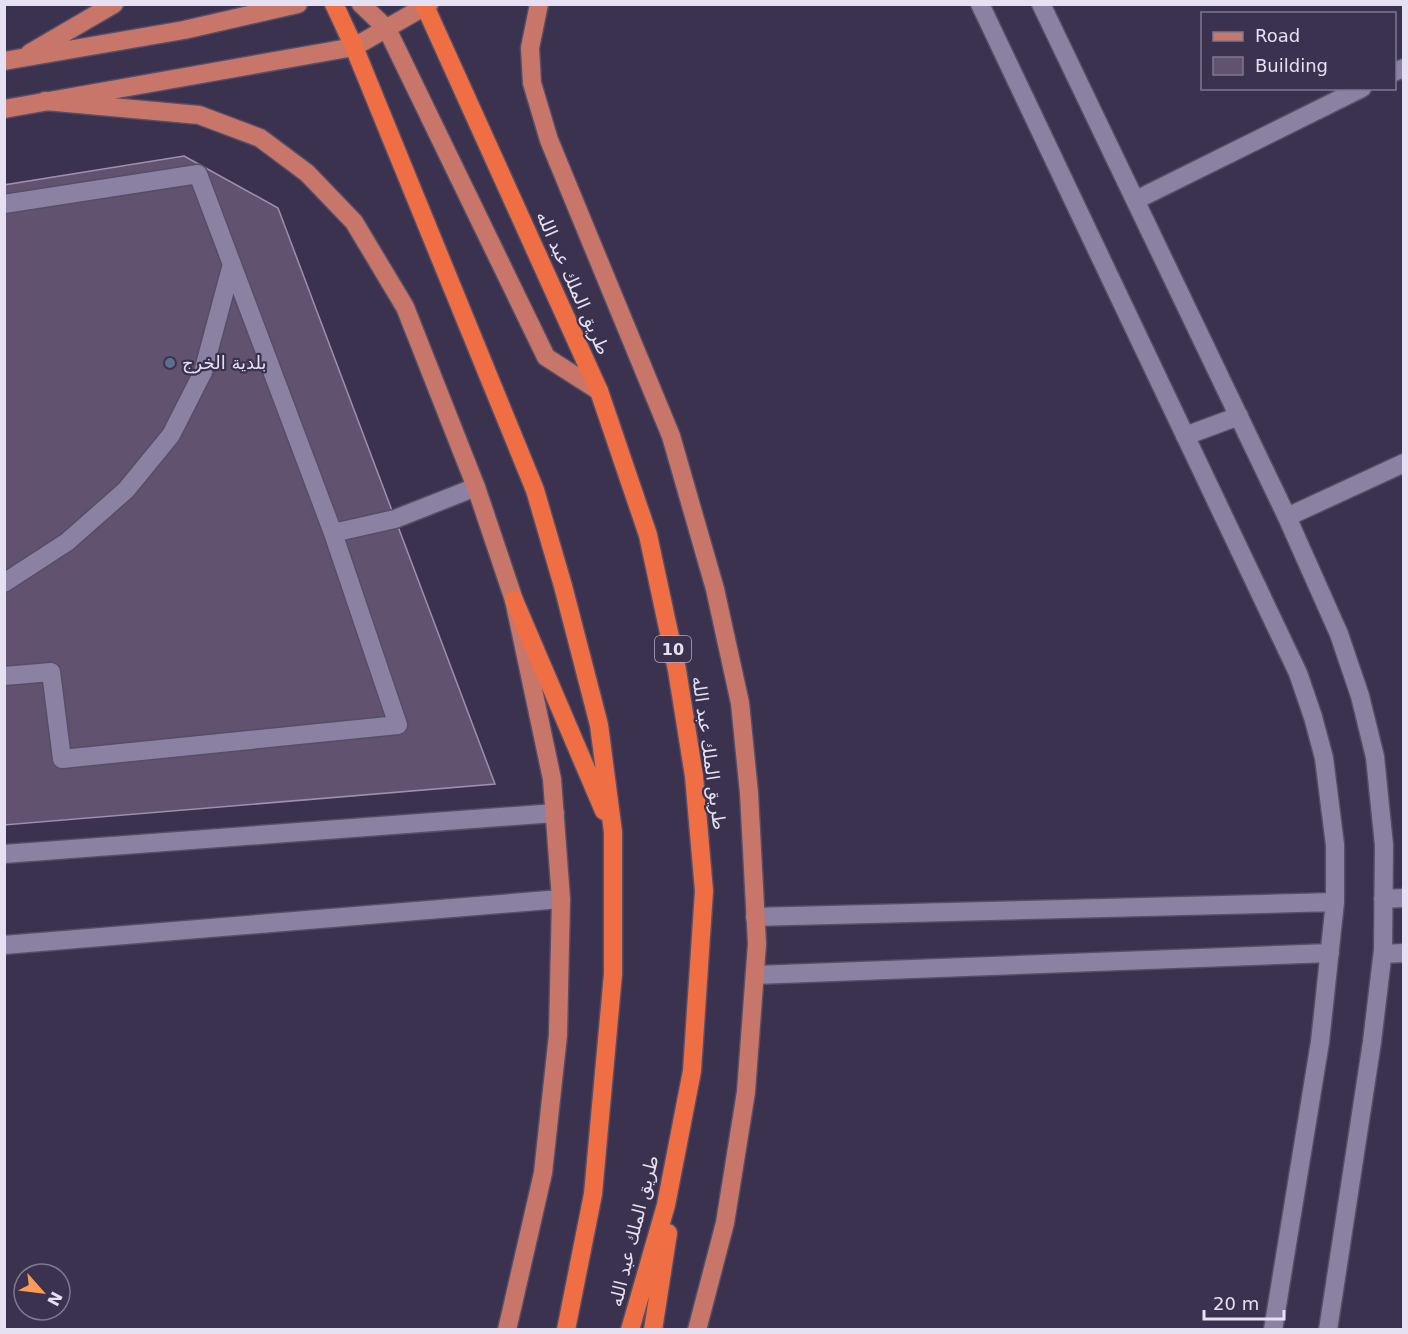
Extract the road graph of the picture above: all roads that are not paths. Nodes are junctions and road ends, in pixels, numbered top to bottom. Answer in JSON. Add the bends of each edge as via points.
{"nodes":[{"id":1,"x":114,"y":4,"type":"edge"},
{"id":2,"x":298,"y":4,"type":"edge"},
{"id":3,"x":334,"y":4,"type":"edge"},
{"id":4,"x":361,"y":4,"type":"edge"},
{"id":5,"x":539,"y":4,"type":"edge"},
{"id":6,"x":980,"y":4,"type":"edge"},
{"id":7,"x":1041,"y":4,"type":"edge"},
{"id":8,"x":423,"y":5,"type":"edge"},
{"id":9,"x":387,"y":28,"type":"junction"},
{"id":10,"x":354,"y":47,"type":"junction"},
{"id":11,"x":13,"y":60,"type":"edge"},
{"id":12,"x":1358,"y":90,"type":"edge"},
{"id":13,"x":45,"y":101,"type":"junction"},
{"id":14,"x":4,"y":109,"type":"edge"},
{"id":15,"x":1136,"y":200,"type":"junction"},
{"id":16,"x":4,"y":204,"type":"edge"},
{"id":17,"x":232,"y":264,"type":"junction"},
{"id":18,"x":599,"y":391,"type":"junction"},
{"id":19,"x":1239,"y":416,"type":"junction"},
{"id":20,"x":1185,"y":436,"type":"junction"},
{"id":21,"x":1404,"y":463,"type":"edge"},
{"id":22,"x":476,"y":487,"type":"junction"},
{"id":23,"x":1287,"y":517,"type":"junction"},
{"id":24,"x":333,"y":533,"type":"junction"},
{"id":25,"x":4,"y":583,"type":"edge"},
{"id":26,"x":513,"y":600,"type":"junction"},
{"id":27,"x":4,"y":676,"type":"edge"},
{"id":28,"x":555,"y":813,"type":"junction"},
{"id":29,"x":613,"y":832,"type":"junction"},
{"id":30,"x":4,"y":854,"type":"edge"},
{"id":31,"x":1404,"y":898,"type":"edge"},
{"id":32,"x":561,"y":899,"type":"junction"},
{"id":33,"x":1383,"y":899,"type":"junction"},
{"id":34,"x":1335,"y":902,"type":"junction"},
{"id":35,"x":755,"y":917,"type":"junction"},
{"id":36,"x":4,"y":945,"type":"edge"},
{"id":37,"x":1330,"y":953,"type":"junction"},
{"id":38,"x":1404,"y":953,"type":"edge"},
{"id":39,"x":1383,"y":954,"type":"junction"},
{"id":40,"x":755,"y":975,"type":"junction"},
{"id":41,"x":692,"y":1071,"type":"junction"},
{"id":42,"x":507,"y":1329,"type":"edge"},
{"id":43,"x":566,"y":1329,"type":"edge"},
{"id":44,"x":630,"y":1329,"type":"edge"},
{"id":45,"x":653,"y":1329,"type":"edge"},
{"id":46,"x":697,"y":1329,"type":"edge"},
{"id":47,"x":1273,"y":1329,"type":"edge"},
{"id":48,"x":1328,"y":1329,"type":"edge"}],
"edges":[{"from":1,"to":11,"type":"main road"},
{"from":2,"to":11,"type":"main road","via":[[184,30]]},
{"from":3,"to":10,"type":"highway"},
{"from":4,"to":9,"type":"main road"},
{"from":5,"to":35,"type":"main road","via":[[530,48],[535,94],[549,140],[671,436],[715,589],[740,703]]},
{"from":6,"to":20,"type":"street"},
{"from":7,"to":15,"type":"street"},
{"from":8,"to":9,"type":"main road"},
{"from":8,"to":18,"type":"highway","name":"طريق الملك عبد الله","number":"10"},
{"from":9,"to":10,"type":"main road"},
{"from":9,"to":18,"type":"main road","via":[[546,357]]},
{"from":10,"to":13,"type":"main road"},
{"from":10,"to":29,"type":"highway","via":[[535,489],[599,725]]},
{"from":12,"to":15,"type":"street"},
{"from":13,"to":14,"type":"main road"},
{"from":13,"to":22,"type":"main road","via":[[199,115],[260,138],[307,173],[354,222],[405,308]]},
{"from":15,"to":19,"type":"street"},
{"from":16,"to":17,"type":"street","via":[[198,174]]},
{"from":17,"to":24,"type":"street"},
{"from":17,"to":25,"type":"street","via":[[202,372],[171,435],[126,490],[76,534]]},
{"from":18,"to":41,"type":"highway","name":"طريق الملك عبد الله","number":"10","via":[[648,535],[677,670],[694,776],[704,891]]},
{"from":19,"to":20,"type":"street"},
{"from":19,"to":23,"type":"street"},
{"from":20,"to":34,"type":"street","via":[[1298,674],[1313,717],[1335,844]]},
{"from":21,"to":23,"type":"street"},
{"from":22,"to":24,"type":"street","via":[[395,519]]},
{"from":22,"to":26,"type":"main road"},
{"from":23,"to":33,"type":"street","via":[[1339,634],[1375,757],[1384,845]]},
{"from":24,"to":27,"type":"street","via":[[398,725],[62,759],[51,672]]},
{"from":26,"to":28,"type":"main road","via":[[552,779]]},
{"from":26,"to":29,"type":"highway"},
{"from":28,"to":30,"type":"street"},
{"from":28,"to":32,"type":"main road"},
{"from":29,"to":43,"type":"highway","via":[[613,974],[593,1194]]},
{"from":31,"to":33,"type":"street"},
{"from":32,"to":36,"type":"street"},
{"from":32,"to":42,"type":"main road","via":[[558,1035],[543,1173]]},
{"from":33,"to":39,"type":"street"},
{"from":34,"to":35,"type":"street"},
{"from":34,"to":37,"type":"street"},
{"from":35,"to":40,"type":"main road"},
{"from":37,"to":40,"type":"street"},
{"from":37,"to":47,"type":"street","via":[[1320,1042]]},
{"from":38,"to":39,"type":"street"},
{"from":39,"to":48,"type":"street"},
{"from":40,"to":46,"type":"main road","via":[[746,1092],[725,1223]]},
{"from":41,"to":44,"type":"highway","name":"طريق الملك عبد الله","number":"10","via":[[666,1205]]},
{"from":41,"to":45,"type":"highway"}]}
